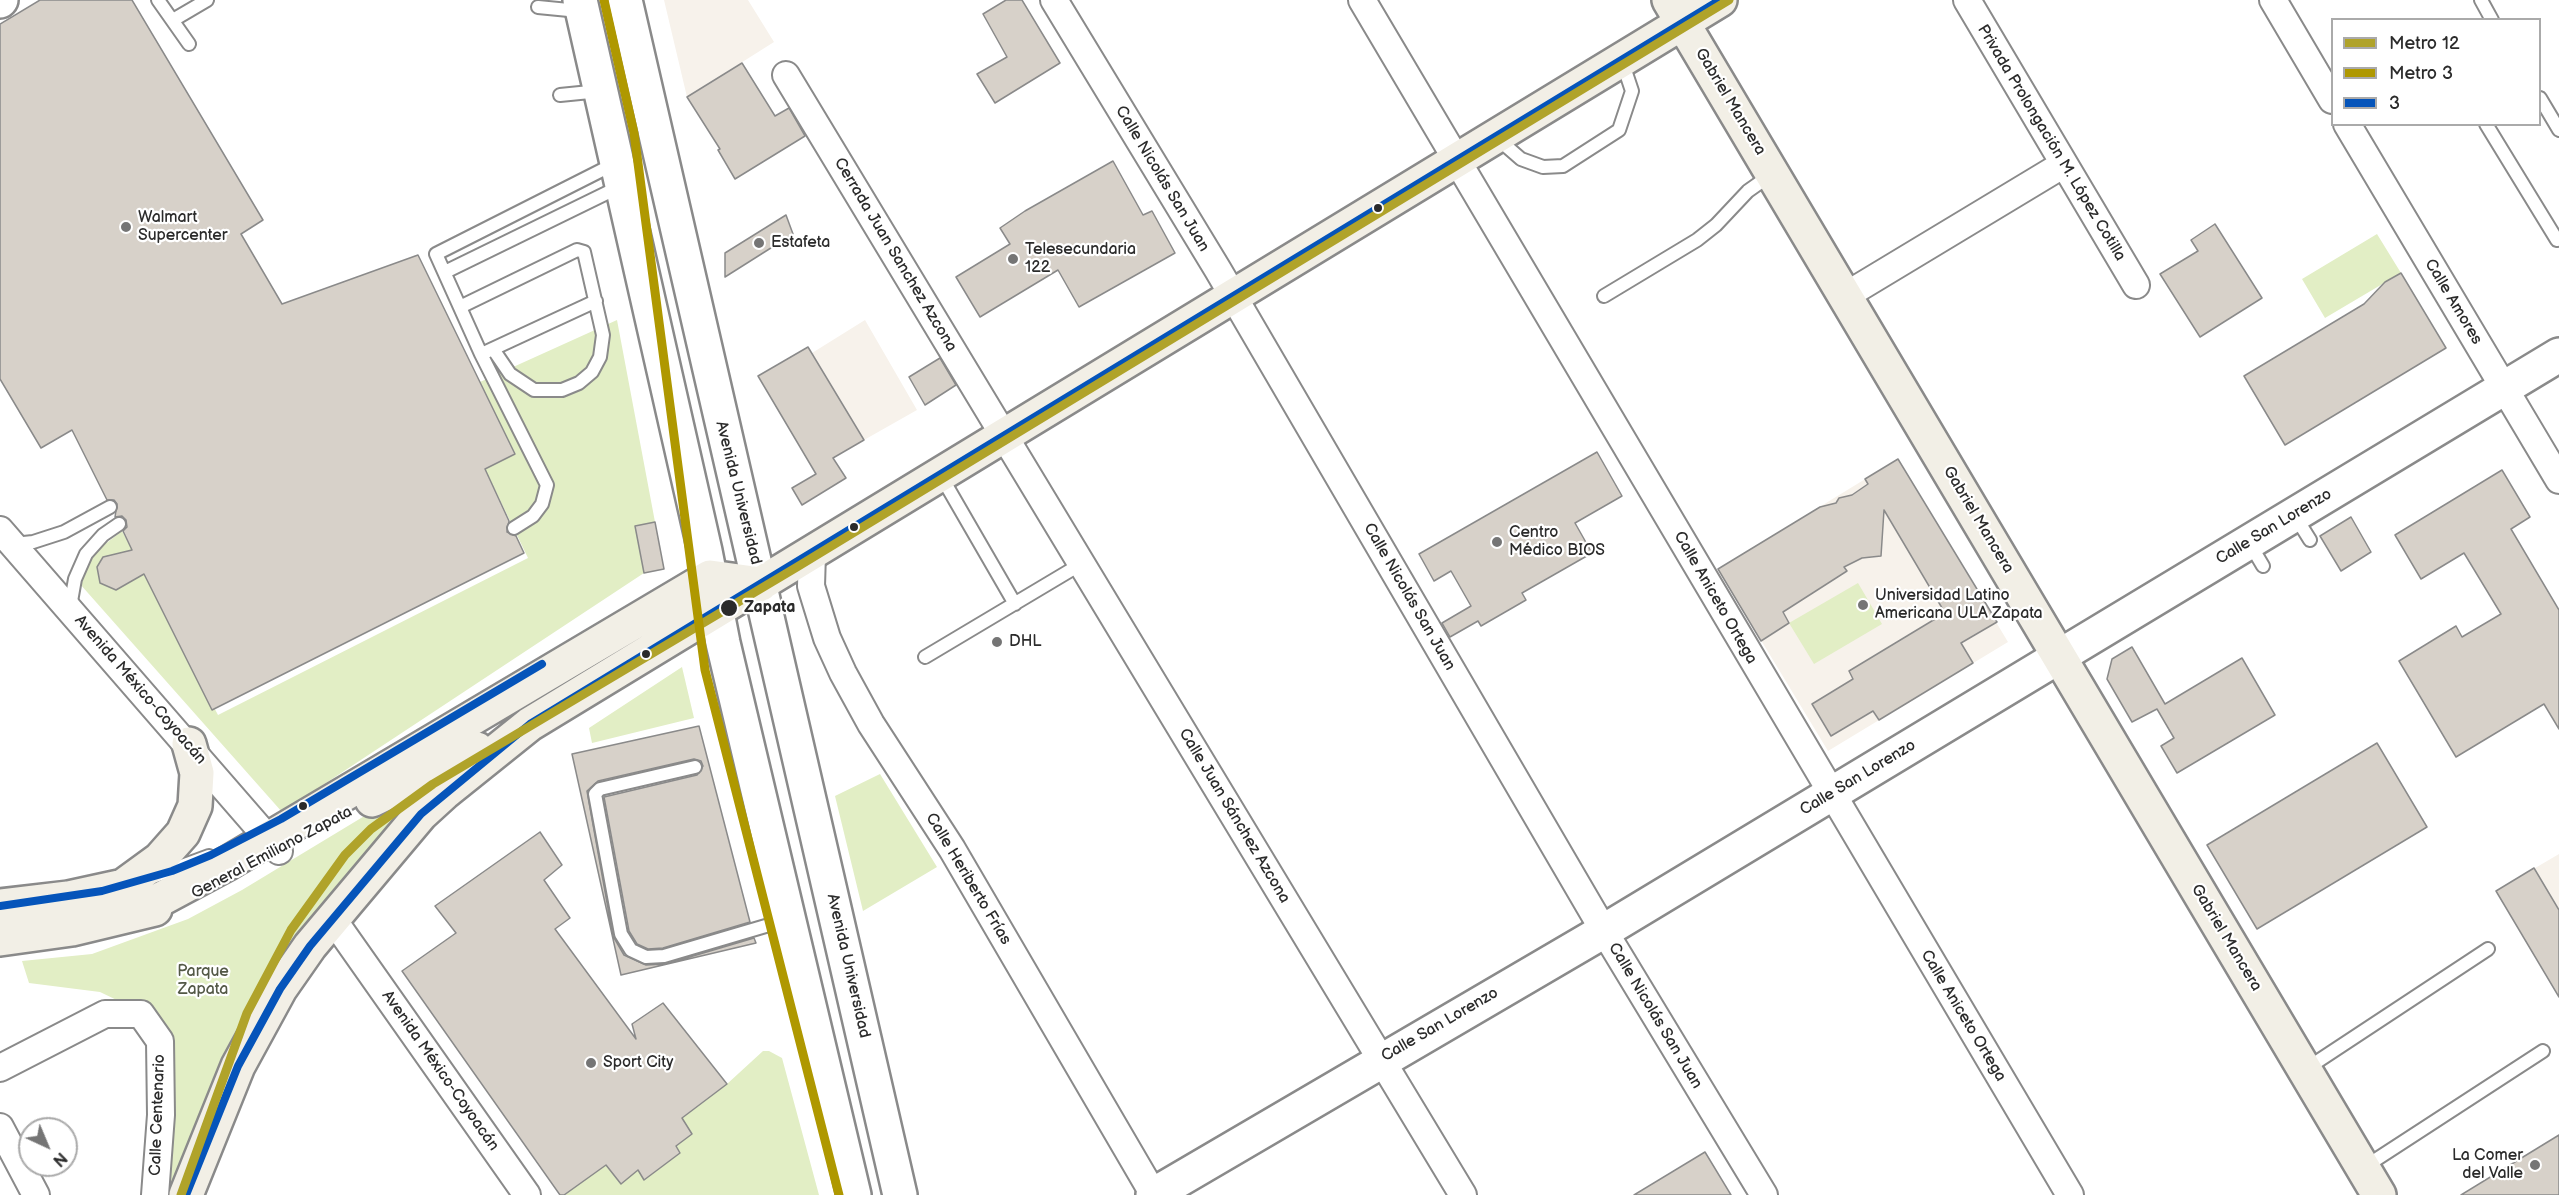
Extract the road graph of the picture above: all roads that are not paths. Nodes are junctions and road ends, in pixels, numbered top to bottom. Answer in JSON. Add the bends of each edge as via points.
{"nodes":[{"id":1,"x":158,"y":0,"type":"edge"},
{"id":2,"x":207,"y":0,"type":"edge"},
{"id":3,"x":625,"y":0,"type":"edge"},
{"id":4,"x":1054,"y":0,"type":"edge"},
{"id":5,"x":1362,"y":0,"type":"edge"},
{"id":6,"x":1720,"y":0,"type":"edge"},
{"id":7,"x":1967,"y":0,"type":"edge"},
{"id":8,"x":2273,"y":0,"type":"edge"},
{"id":9,"x":2481,"y":0,"type":"edge"},
{"id":10,"x":582,"y":6,"type":"edge"},
{"id":11,"x":538,"y":7,"type":"dead end"},
{"id":12,"x":1676,"y":11,"type":"edge"},
{"id":13,"x":2491,"y":18,"type":"edge"},
{"id":14,"x":173,"y":20,"type":"junction"},
{"id":15,"x":189,"y":44,"type":"dead end"},
{"id":16,"x":1622,"y":60,"type":"junction"},
{"id":17,"x":786,"y":75,"type":"dead end"},
{"id":18,"x":602,"y":91,"type":"junction"},
{"id":19,"x":560,"y":94,"type":"dead end"},
{"id":20,"x":2331,"y":98,"type":"edge"},
{"id":21,"x":2541,"y":100,"type":"edge"},
{"id":22,"x":2348,"y":126,"type":"edge"},
{"id":23,"x":2487,"y":126,"type":"edge"},
{"id":24,"x":2559,"y":130,"type":"edge"},
{"id":25,"x":1496,"y":137,"type":"junction"},
{"id":26,"x":1459,"y":160,"type":"junction"},
{"id":27,"x":2064,"y":164,"type":"junction"},
{"id":28,"x":620,"y":173,"type":"junction"},
{"id":29,"x":1773,"y":174,"type":"junction"},
{"id":30,"x":2559,"y":238,"type":"edge"},
{"id":31,"x":445,"y":272,"type":"junction"},
{"id":32,"x":2136,"y":285,"type":"dead end"},
{"id":33,"x":1604,"y":296,"type":"dead end"},
{"id":34,"x":1845,"y":296,"type":"junction"},
{"id":35,"x":1233,"y":297,"type":"junction"},
{"id":36,"x":596,"y":301,"type":"junction"},
{"id":37,"x":460,"y":307,"type":"junction"},
{"id":38,"x":487,"y":352,"type":"junction"},
{"id":39,"x":2559,"y":354,"type":"edge"},
{"id":40,"x":2504,"y":388,"type":"junction"},
{"id":41,"x":1005,"y":436,"type":"junction"},
{"id":42,"x":940,"y":475,"type":"junction"},
{"id":43,"x":2559,"y":480,"type":"edge"},
{"id":44,"x":110,"y":507,"type":"dead end"},
{"id":45,"x":119,"y":524,"type":"dead end"},
{"id":46,"x":514,"y":528,"type":"dead end"},
{"id":47,"x":6,"y":537,"type":"edge"},
{"id":48,"x":812,"y":553,"type":"junction"},
{"id":49,"x":1081,"y":564,"type":"junction"},
{"id":50,"x":709,"y":571,"type":"junction"},
{"id":51,"x":761,"y":584,"type":"junction"},
{"id":52,"x":1015,"y":604,"type":"junction"},
{"id":53,"x":69,"y":609,"type":"junction"},
{"id":54,"x":717,"y":610,"type":"junction"},
{"id":55,"x":2059,"y":656,"type":"junction"},
{"id":56,"x":925,"y":657,"type":"dead end"},
{"id":57,"x":530,"y":724,"type":"junction"},
{"id":58,"x":189,"y":744,"type":"junction"},
{"id":59,"x":695,"y":767,"type":"dead end"},
{"id":60,"x":1831,"y":794,"type":"junction"},
{"id":61,"x":269,"y":840,"type":"junction"},
{"id":62,"x":128,"y":900,"type":"junction"},
{"id":63,"x":0,"y":906,"type":"edge"},
{"id":64,"x":332,"y":918,"type":"junction"},
{"id":65,"x":787,"y":920,"type":"junction"},
{"id":66,"x":1604,"y":931,"type":"junction"},
{"id":67,"x":0,"y":939,"type":"edge"},
{"id":68,"x":2488,"y":949,"type":"dead end"},
{"id":69,"x":2543,"y":1051,"type":"dead end"},
{"id":70,"x":1382,"y":1059,"type":"junction"},
{"id":71,"x":0,"y":1068,"type":"edge"},
{"id":72,"x":2305,"y":1070,"type":"junction"},
{"id":73,"x":0,"y":1127,"type":"edge"},
{"id":74,"x":2371,"y":1182,"type":"edge"},
{"id":75,"x":36,"y":1195,"type":"edge"},
{"id":76,"x":155,"y":1195,"type":"edge"},
{"id":77,"x":186,"y":1195,"type":"edge"},
{"id":78,"x":527,"y":1195,"type":"edge"},
{"id":79,"x":854,"y":1195,"type":"edge"},
{"id":80,"x":900,"y":1195,"type":"edge"},
{"id":81,"x":1154,"y":1195,"type":"edge"},
{"id":82,"x":1463,"y":1195,"type":"edge"},
{"id":83,"x":1764,"y":1195,"type":"edge"},
{"id":84,"x":2070,"y":1195,"type":"edge"}],
"edges":[{"from":1,"to":14,"type":"lane"},
{"from":2,"to":14,"type":"lane"},
{"from":3,"to":51,"type":"main road","name":"Avenida Universidad"},
{"from":4,"to":35,"type":"street","name":"Calle Nicolás San Juan"},
{"from":5,"to":26,"type":"street","name":"Calle Aniceto Ortega"},
{"from":6,"to":12,"type":"main road"},
{"from":7,"to":27,"type":"street","name":"Privada Prolongación M. López Cotilla"},
{"from":8,"to":20,"type":"street"},
{"from":9,"to":13,"type":"lane"},
{"from":10,"to":11,"type":"lane"},
{"from":10,"to":18,"type":"main road"},
{"from":12,"to":16,"type":"main road"},
{"from":12,"to":29,"type":"main road","name":"Gabriel Mancera"},
{"from":14,"to":15,"type":"lane"},
{"from":16,"to":25,"type":"main road"},
{"from":16,"to":25,"type":"lane","via":[[1632,91],[1619,130],[1563,166],[1543,167],[1521,159]]},
{"from":17,"to":41,"type":"street","name":"Cerrada Juan Sanchez Azcona"},
{"from":18,"to":19,"type":"lane"},
{"from":18,"to":28,"type":"main road"},
{"from":21,"to":24,"type":"lane"},
{"from":22,"to":40,"type":"street","name":"Calle Amores"},
{"from":23,"to":30,"type":"lane"},
{"from":25,"to":26,"type":"main road"},
{"from":26,"to":35,"type":"main road"},
{"from":26,"to":60,"type":"street","name":"Calle Aniceto Ortega"},
{"from":27,"to":32,"type":"street","name":"Privada Prolongación M. López Cotilla"},
{"from":27,"to":34,"type":"street"},
{"from":28,"to":31,"type":"lane"},
{"from":28,"to":31,"type":"lane","via":[[436,254]]},
{"from":28,"to":50,"type":"main road"},
{"from":29,"to":33,"type":"lane","via":[[1748,191],[1697,240]]},
{"from":29,"to":34,"type":"main road","name":"Gabriel Mancera"},
{"from":31,"to":37,"type":"lane"},
{"from":34,"to":55,"type":"main road","name":"Gabriel Mancera"},
{"from":35,"to":41,"type":"main road"},
{"from":35,"to":66,"type":"street","name":"Calle Nicolás San Juan"},
{"from":36,"to":37,"type":"lane","via":[[586,256],[577,250]]},
{"from":36,"to":38,"type":"lane"},
{"from":36,"to":38,"type":"lane","via":[[603,335],[600,357],[586,378],[572,387],[544,392],[524,385]]},
{"from":37,"to":38,"type":"lane"},
{"from":38,"to":46,"type":"lane","via":[[547,485],[542,504],[533,516]]},
{"from":39,"to":40,"type":"main road","name":"Calle San Lorenzo"},
{"from":40,"to":43,"type":"street","name":"Calle Amores"},
{"from":40,"to":55,"type":"main road","name":"Calle San Lorenzo","via":[[2302,528]]},
{"from":41,"to":42,"type":"main road"},
{"from":41,"to":49,"type":"street","name":"Calle Juan Sánchez Azcona"},
{"from":42,"to":48,"type":"main road"},
{"from":42,"to":52,"type":"lane"},
{"from":44,"to":47,"type":"lane","via":[[64,532],[33,542]]},
{"from":45,"to":53,"type":"lane","via":[[86,554],[75,577]]},
{"from":47,"to":53,"type":"street","name":"Avenida México-Coyoacán"},
{"from":48,"to":51,"type":"main road"},
{"from":48,"to":81,"type":"street","name":"Calle Heriberto Frías","via":[[812,586],[843,673],[871,724],[952,849]]},
{"from":49,"to":52,"type":"lane"},
{"from":49,"to":70,"type":"street","name":"Calle Juan Sánchez Azcona"},
{"from":50,"to":51,"type":"main road"},
{"from":50,"to":54,"type":"main road"},
{"from":50,"to":61,"type":"main road"},
{"from":51,"to":54,"type":"main road"},
{"from":51,"to":80,"type":"main road","name":"Avenida Universidad","via":[[760,594]]},
{"from":52,"to":56,"type":"lane"},
{"from":53,"to":58,"type":"street","name":"Avenida México-Coyoacán"},
{"from":54,"to":57,"type":"main road"},
{"from":54,"to":65,"type":"main road"},
{"from":55,"to":60,"type":"main road","name":"Calle San Lorenzo"},
{"from":55,"to":72,"type":"main road","name":"Gabriel Mancera"},
{"from":57,"to":61,"type":"main road","name":"General Emiliano Zapata","via":[[390,791]]},
{"from":57,"to":64,"type":"main road","via":[[421,814]]},
{"from":58,"to":61,"type":"street","name":"Avenida México-Coyoacán"},
{"from":58,"to":62,"type":"main road","via":[[198,790],[190,820],[174,846]]},
{"from":59,"to":65,"type":"lane","via":[[600,789],[595,794],[621,933],[631,950],[646,957],[664,956]]},
{"from":60,"to":66,"type":"main road","name":"Calle San Lorenzo"},
{"from":60,"to":84,"type":"street","name":"Calle Aniceto Ortega"},
{"from":61,"to":62,"type":"main road","via":[[192,884]]},
{"from":62,"to":63,"type":"main road","via":[[81,896]]},
{"from":62,"to":67,"type":"main road","via":[[48,933]]},
{"from":64,"to":77,"type":"main road","via":[[280,989],[252,1040],[225,1095]]},
{"from":64,"to":78,"type":"street","name":"Avenida México-Coyoacán"},
{"from":65,"to":79,"type":"main road"},
{"from":66,"to":70,"type":"main road","name":"Calle San Lorenzo"},
{"from":66,"to":83,"type":"street","name":"Calle Nicolás San Juan"},
{"from":68,"to":72,"type":"lane"},
{"from":69,"to":74,"type":"lane"},
{"from":70,"to":81,"type":"main road","name":"Calle San Lorenzo"},
{"from":70,"to":82,"type":"street","name":"Calle Juan Sánchez Azcona"},
{"from":71,"to":76,"type":"street","name":"Calle Centenario","via":[[105,1014],[141,1014],[160,1041],[161,1115]]},
{"from":72,"to":74,"type":"main road","name":"Gabriel Mancera"},
{"from":73,"to":75,"type":"street"}]}
